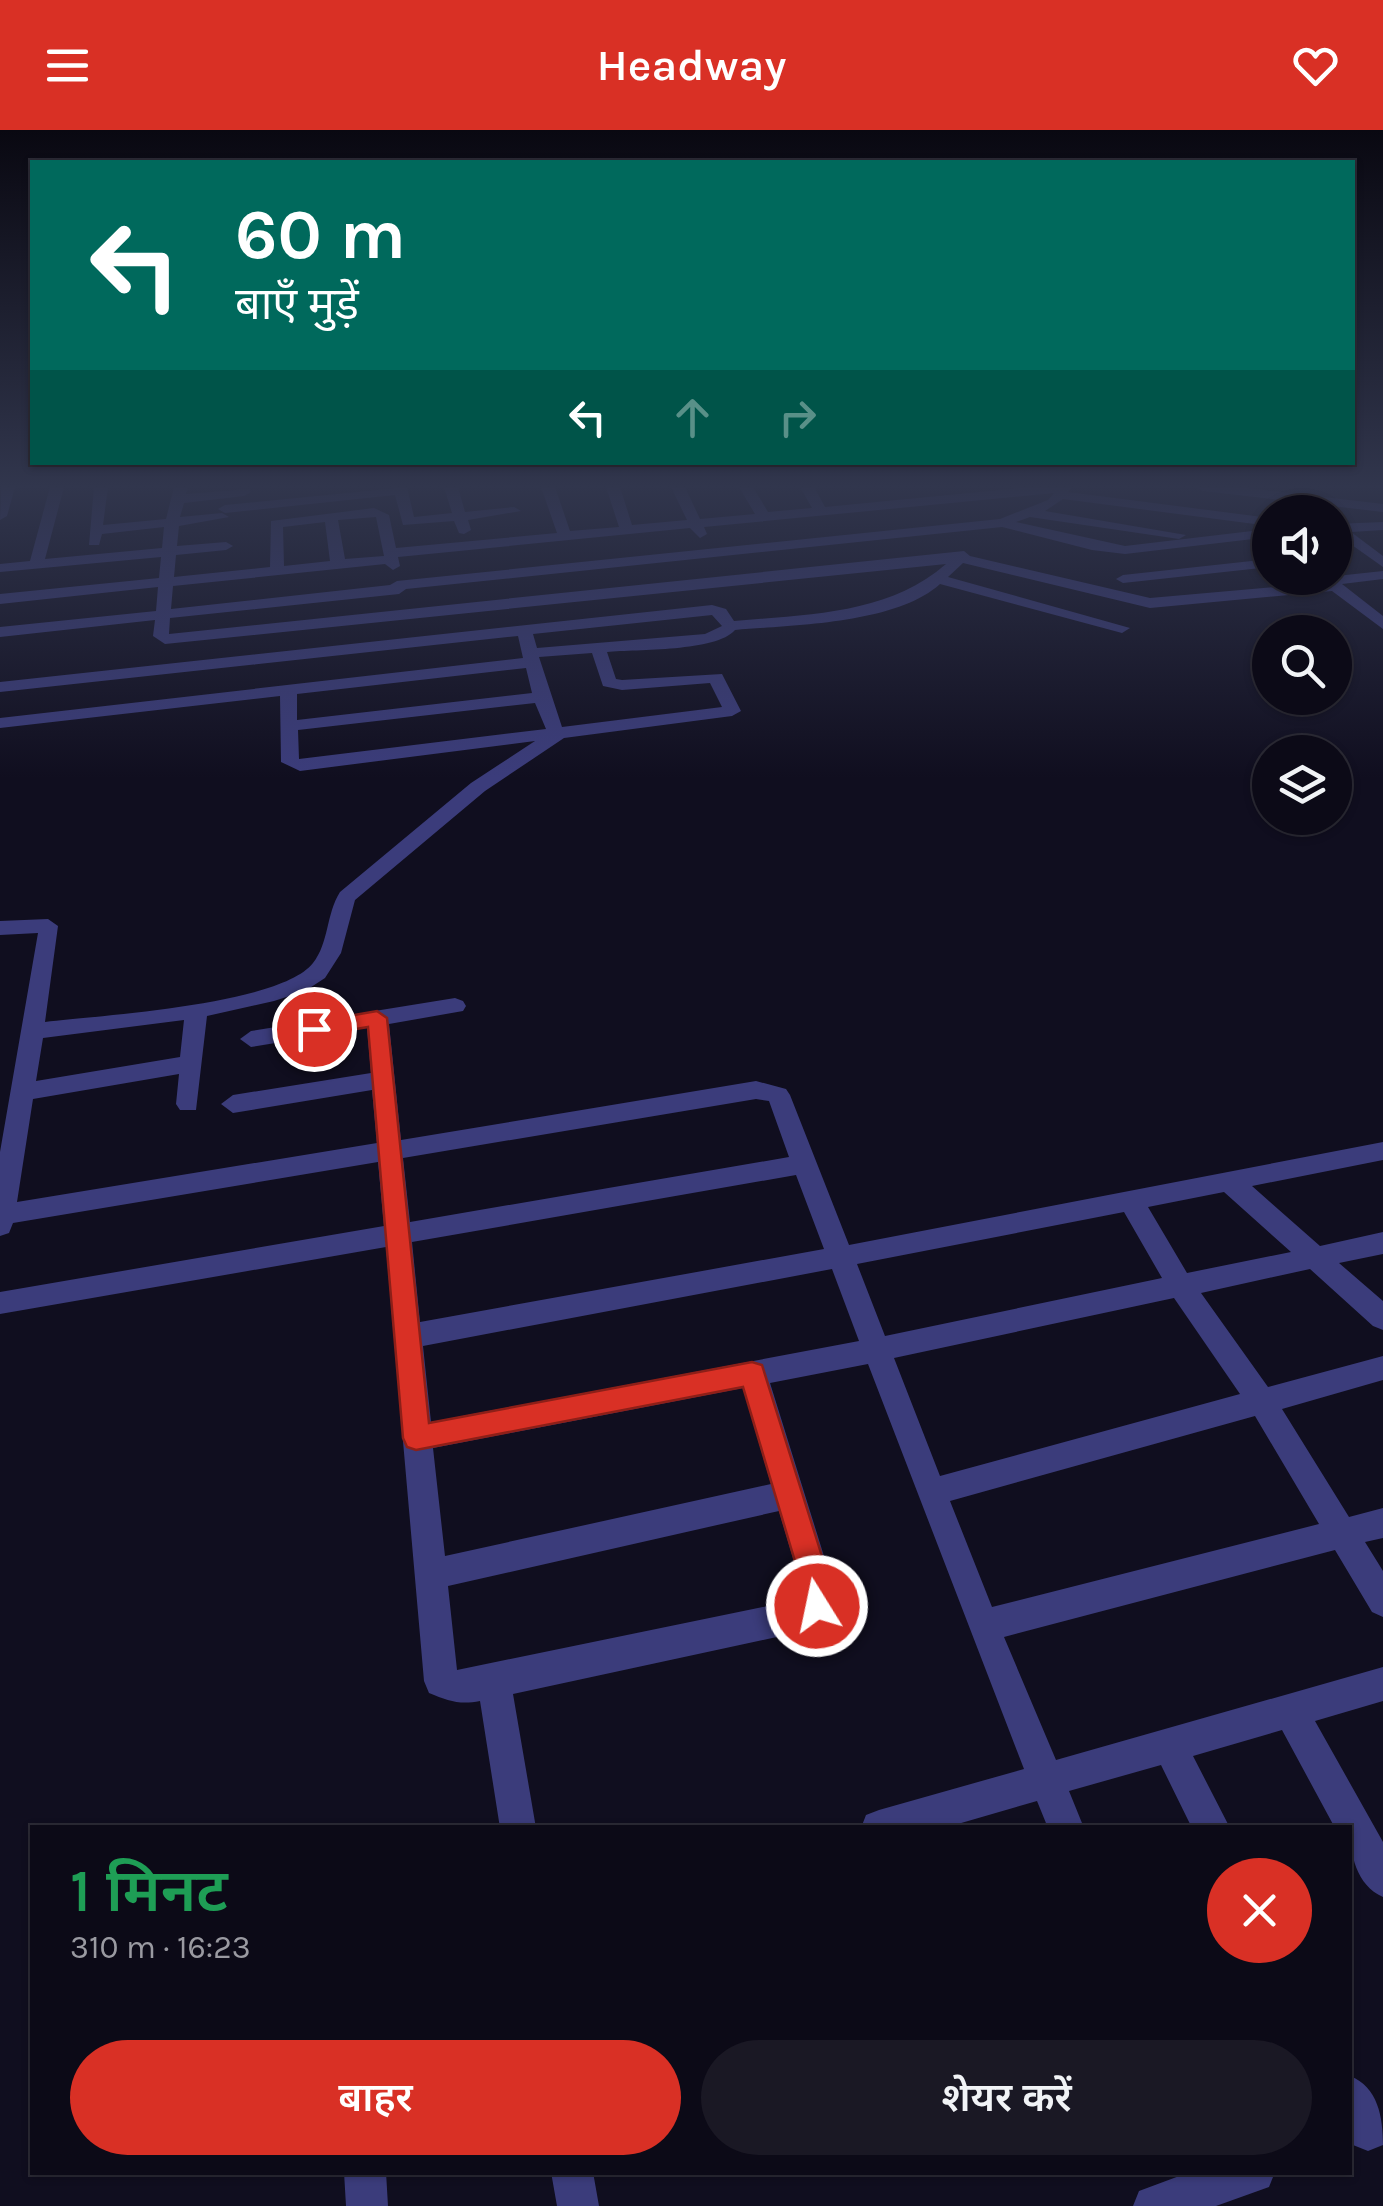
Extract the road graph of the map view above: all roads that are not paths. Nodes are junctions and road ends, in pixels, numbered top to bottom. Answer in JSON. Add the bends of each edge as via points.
{"nodes":[{"id":1,"x":146,"y":584,"type":"edge"},
{"id":2,"x":164,"y":584,"type":"edge"},
{"id":3,"x":397,"y":584,"type":"edge"},
{"id":4,"x":423,"y":584,"type":"edge"},
{"id":5,"x":481,"y":584,"type":"edge"},
{"id":6,"x":716,"y":584,"type":"edge"},
{"id":7,"x":932,"y":584,"type":"edge"},
{"id":8,"x":952,"y":584,"type":"edge"},
{"id":9,"x":1068,"y":584,"type":"edge"},
{"id":10,"x":1128,"y":584,"type":"edge"},
{"id":11,"x":398,"y":587,"type":"junction"},
{"id":12,"x":1252,"y":591,"type":"edge"},
{"id":13,"x":1346,"y":595,"type":"edge"},
{"id":14,"x":0,"y":599,"type":"edge"},
{"id":15,"x":1150,"y":603,"type":"junction"},
{"id":16,"x":489,"y":605,"type":"junction"},
{"id":17,"x":405,"y":614,"type":"junction"},
{"id":18,"x":164,"y":616,"type":"junction"},
{"id":19,"x":1383,"y":624,"type":"edge"},
{"id":20,"x":730,"y":626,"type":"junction"},
{"id":21,"x":524,"y":628,"type":"junction"},
{"id":22,"x":1122,"y":628,"type":"dead end"},
{"id":23,"x":0,"y":632,"type":"edge"},
{"id":24,"x":598,"y":648,"type":"junction"},
{"id":25,"x":532,"y":658,"type":"junction"},
{"id":26,"x":675,"y":661,"type":"junction"},
{"id":27,"x":165,"y":668,"type":"junction"},
{"id":28,"x":0,"y":687,"type":"edge"},
{"id":29,"x":288,"y":691,"type":"junction"},
{"id":30,"x":541,"y":697,"type":"junction"},
{"id":31,"x":162,"y":705,"type":"junction"},
{"id":32,"x":0,"y":723,"type":"edge"},
{"id":33,"x":290,"y":726,"type":"junction"},
{"id":34,"x":557,"y":735,"type":"junction"},
{"id":35,"x":0,"y":928,"type":"edge"},
{"id":36,"x":455,"y":1006,"type":"dead end"},
{"id":37,"x":196,"y":1008,"type":"junction"},
{"id":38,"x":377,"y":1018,"type":"junction"},
{"id":39,"x":33,"y":1031,"type":"junction"},
{"id":40,"x":252,"y":1039,"type":"dead end"},
{"id":41,"x":191,"y":1064,"type":"junction"},
{"id":42,"x":383,"y":1080,"type":"junction"},
{"id":43,"x":22,"y":1092,"type":"junction"},
{"id":44,"x":188,"y":1104,"type":"dead end"},
{"id":45,"x":232,"y":1104,"type":"dead end"},
{"id":46,"x":391,"y":1149,"type":"junction"},
{"id":47,"x":1383,"y":1150,"type":"edge"},
{"id":48,"x":803,"y":1164,"type":"junction"},
{"id":49,"x":1228,"y":1180,"type":"junction"},
{"id":50,"x":1130,"y":1200,"type":"junction"},
{"id":51,"x":1,"y":1220,"type":"edge"},
{"id":52,"x":398,"y":1234,"type":"junction"},
{"id":53,"x":1383,"y":1244,"type":"edge"},
{"id":54,"x":1317,"y":1256,"type":"junction"},
{"id":55,"x":840,"y":1257,"type":"junction"},
{"id":56,"x":1182,"y":1288,"type":"junction"},
{"id":57,"x":0,"y":1303,"type":"edge"},
{"id":58,"x":1383,"y":1318,"type":"edge"},
{"id":59,"x":405,"y":1336,"type":"junction"},
{"id":60,"x":876,"y":1350,"type":"junction"},
{"id":61,"x":1383,"y":1368,"type":"edge"},
{"id":62,"x":752,"y":1374,"type":"junction"},
{"id":63,"x":1261,"y":1400,"type":"junction"},
{"id":64,"x":416,"y":1438,"type":"junction"},
{"id":65,"x":932,"y":1492,"type":"junction"},
{"id":66,"x":788,"y":1494,"type":"junction"},
{"id":67,"x":1383,"y":1523,"type":"edge"},
{"id":68,"x":1343,"y":1534,"type":"junction"},
{"id":69,"x":433,"y":1574,"type":"junction"},
{"id":70,"x":1383,"y":1601,"type":"edge"},
{"id":71,"x":983,"y":1626,"type":"junction"},
{"id":72,"x":493,"y":1679,"type":"junction"},
{"id":73,"x":1383,"y":1684,"type":"edge"},
{"id":74,"x":1291,"y":1712,"type":"junction"},
{"id":75,"x":1168,"y":1743,"type":"junction"},
{"id":76,"x":1048,"y":1780,"type":"junction"},
{"id":77,"x":517,"y":1825,"type":"edge"},
{"id":78,"x":890,"y":1825,"type":"edge"},
{"id":79,"x":1065,"y":1825,"type":"edge"},
{"id":80,"x":1210,"y":1825,"type":"edge"},
{"id":81,"x":1383,"y":1878,"type":"edge"},
{"id":82,"x":365,"y":2175,"type":"edge"},
{"id":83,"x":573,"y":2175,"type":"edge"},
{"id":84,"x":1246,"y":2175,"type":"edge"},
{"id":85,"x":1207,"y":2190,"type":"edge"},
{"id":86,"x":368,"y":2206,"type":"edge"},
{"id":87,"x":578,"y":2206,"type":"edge"},
{"id":88,"x":1154,"y":2206,"type":"edge"}],
"edges":[{"from":1,"to":14,"type":"street"},
{"from":2,"to":18,"type":"street"},
{"from":3,"to":11,"type":"street"},
{"from":4,"to":11,"type":"street"},
{"from":5,"to":16,"type":"street"},
{"from":6,"to":16,"type":"street"},
{"from":7,"to":20,"type":"street","via":[[870,608]]},
{"from":8,"to":22,"type":"street"},
{"from":9,"to":15,"type":"street"},
{"from":10,"to":15,"type":"street"},
{"from":11,"to":17,"type":"street"},
{"from":11,"to":18,"type":"street"},
{"from":12,"to":15,"type":"street"},
{"from":13,"to":19,"type":"street"},
{"from":16,"to":17,"type":"street"},
{"from":17,"to":18,"type":"street","via":[[171,639],[162,638]]},
{"from":18,"to":23,"type":"street"},
{"from":20,"to":21,"type":"street","via":[[712,610]]},
{"from":20,"to":26,"type":"street"},
{"from":21,"to":25,"type":"street"},
{"from":21,"to":27,"type":"street"},
{"from":24,"to":25,"type":"street"},
{"from":24,"to":26,"type":"street"},
{"from":24,"to":26,"type":"street","via":[[614,684]]},
{"from":25,"to":29,"type":"street"},
{"from":25,"to":30,"type":"street"},
{"from":26,"to":34,"type":"street","via":[[719,679],[731,712]]},
{"from":27,"to":28,"type":"street"},
{"from":27,"to":31,"type":"street"},
{"from":29,"to":31,"type":"street"},
{"from":29,"to":33,"type":"street"},
{"from":30,"to":33,"type":"street"},
{"from":30,"to":34,"type":"street"},
{"from":31,"to":32,"type":"street"},
{"from":33,"to":34,"type":"street","via":[[290,762],[300,766]]},
{"from":34,"to":37,"type":"street","via":[[487,780],[347,896],[338,912],[335,950],[316,974],[280,994]]},
{"from":35,"to":39,"type":"street","via":[[48,926]]},
{"from":36,"to":38,"type":"street"},
{"from":37,"to":39,"type":"street"},
{"from":37,"to":41,"type":"street"},
{"from":38,"to":40,"type":"street"},
{"from":38,"to":42,"type":"street"},
{"from":39,"to":43,"type":"street"},
{"from":41,"to":43,"type":"street"},
{"from":41,"to":44,"type":"street"},
{"from":42,"to":45,"type":"street"},
{"from":42,"to":46,"type":"street"},
{"from":43,"to":51,"type":"street"},
{"from":46,"to":48,"type":"street","via":[[756,1090],[778,1096]]},
{"from":46,"to":51,"type":"street"},
{"from":46,"to":52,"type":"street"},
{"from":47,"to":49,"type":"street"},
{"from":48,"to":52,"type":"street"},
{"from":48,"to":55,"type":"street"},
{"from":49,"to":50,"type":"street"},
{"from":49,"to":54,"type":"street"},
{"from":50,"to":55,"type":"street"},
{"from":50,"to":56,"type":"street"},
{"from":52,"to":57,"type":"street"},
{"from":52,"to":59,"type":"street"},
{"from":53,"to":54,"type":"street"},
{"from":54,"to":56,"type":"street"},
{"from":54,"to":58,"type":"street"},
{"from":55,"to":59,"type":"street"},
{"from":55,"to":60,"type":"street"},
{"from":56,"to":60,"type":"street"},
{"from":56,"to":63,"type":"street"},
{"from":59,"to":64,"type":"street"},
{"from":60,"to":62,"type":"street"},
{"from":60,"to":65,"type":"street"},
{"from":61,"to":63,"type":"street"},
{"from":62,"to":64,"type":"street"},
{"from":62,"to":66,"type":"street"},
{"from":63,"to":65,"type":"street"},
{"from":63,"to":68,"type":"street"},
{"from":64,"to":69,"type":"street"},
{"from":65,"to":71,"type":"street"},
{"from":66,"to":69,"type":"street"},
{"from":66,"to":72,"type":"street","via":[[817,1606],[795,1617]]},
{"from":67,"to":68,"type":"street"},
{"from":68,"to":70,"type":"street"},
{"from":68,"to":71,"type":"street"},
{"from":69,"to":72,"type":"street","via":[[441,1681],[461,1688]]},
{"from":71,"to":76,"type":"street"},
{"from":72,"to":77,"type":"street"},
{"from":73,"to":74,"type":"street"},
{"from":74,"to":75,"type":"street"},
{"from":74,"to":81,"type":"street"},
{"from":75,"to":76,"type":"street"},
{"from":75,"to":80,"type":"street"},
{"from":76,"to":78,"type":"street"},
{"from":76,"to":79,"type":"street"},
{"from":82,"to":86,"type":"street"},
{"from":83,"to":87,"type":"street"},
{"from":84,"to":85,"type":"street"},
{"from":85,"to":88,"type":"street"}]}
